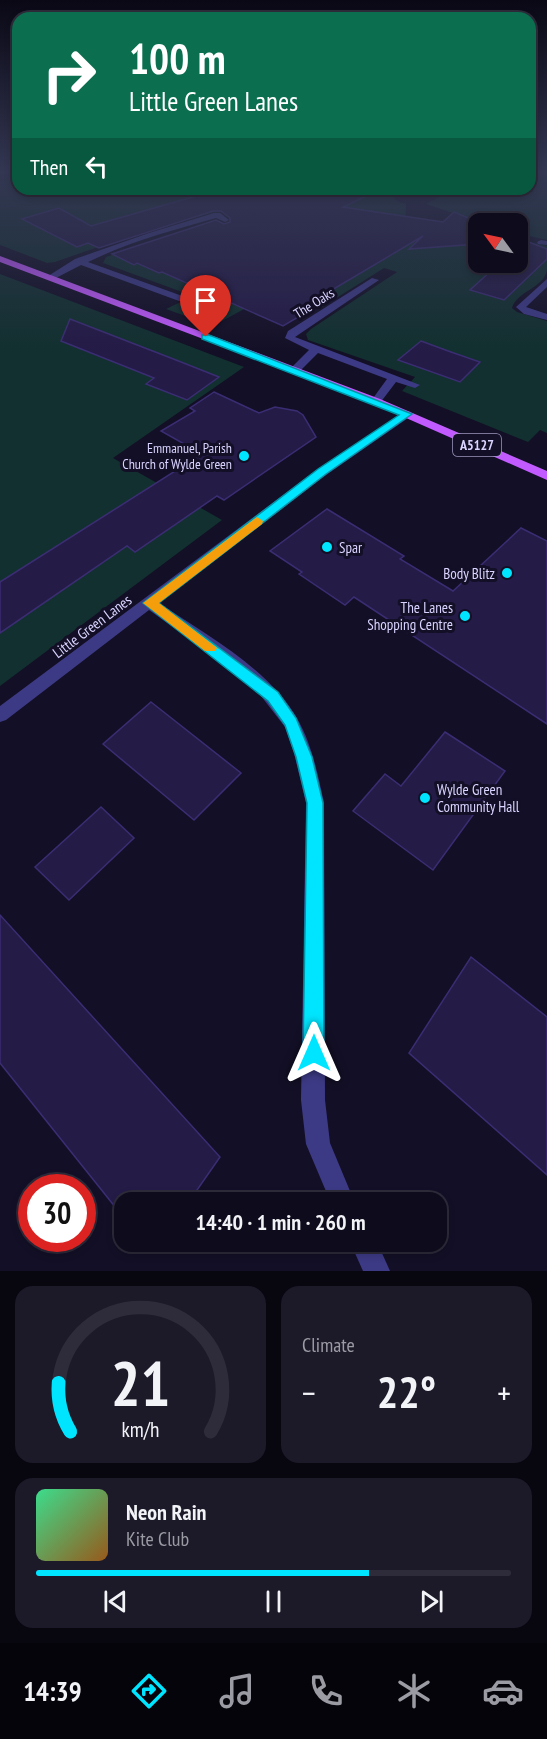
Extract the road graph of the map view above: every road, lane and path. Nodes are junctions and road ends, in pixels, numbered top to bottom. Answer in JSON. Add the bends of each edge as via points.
{"nodes":[{"id":1,"x":162,"y":233,"type":"edge"},
{"id":2,"x":0,"y":259,"type":"edge"},
{"id":3,"x":78,"y":261,"type":"junction"},
{"id":4,"x":49,"y":278,"type":"junction"},
{"id":5,"x":375,"y":280,"type":"dead end"},
{"id":6,"x":547,"y":282,"type":"edge"},
{"id":7,"x":182,"y":299,"type":"dead end"},
{"id":8,"x":547,"y":317,"type":"edge"},
{"id":9,"x":316,"y":349,"type":"junction"},
{"id":10,"x":295,"y":370,"type":"junction"},
{"id":11,"x":394,"y":377,"type":"junction"},
{"id":12,"x":415,"y":385,"type":"dead end"},
{"id":13,"x":376,"y":401,"type":"junction"},
{"id":14,"x":407,"y":414,"type":"junction"},
{"id":15,"x":547,"y":476,"type":"edge"},
{"id":16,"x":149,"y":603,"type":"junction"},
{"id":17,"x":0,"y":716,"type":"edge"},
{"id":18,"x":338,"y":1192,"type":"edge"},
{"id":19,"x":368,"y":1252,"type":"edge"},
{"id":20,"x":377,"y":1271,"type":"edge"}],
"edges":[{"from":1,"to":3,"type":"street"},
{"from":2,"to":4,"type":"main road","number":"A5127"},
{"from":3,"to":4,"type":"street"},
{"from":3,"to":7,"type":"street"},
{"from":4,"to":10,"type":"main road","number":"A5127"},
{"from":5,"to":9,"type":"street","name":"The Oaks","via":[[291,333],[290,338]]},
{"from":6,"to":8,"type":"street","via":[[521,307]]},
{"from":9,"to":10,"type":"street"},
{"from":9,"to":11,"type":"street"},
{"from":10,"to":13,"type":"main road","number":"A5127"},
{"from":11,"to":12,"type":"street"},
{"from":11,"to":13,"type":"street"},
{"from":13,"to":14,"type":"main road","number":"A5127"},
{"from":14,"to":15,"type":"main road","number":"A5127"},
{"from":14,"to":16,"type":"street","name":"Little Green Lanes","via":[[322,472]]},
{"from":16,"to":17,"type":"street","name":"Little Green Lanes"},
{"from":16,"to":18,"type":"street","via":[[273,696],[291,722],[304,757],[315,803],[313,1100],[318,1144]]},
{"from":19,"to":20,"type":"street"}]}
